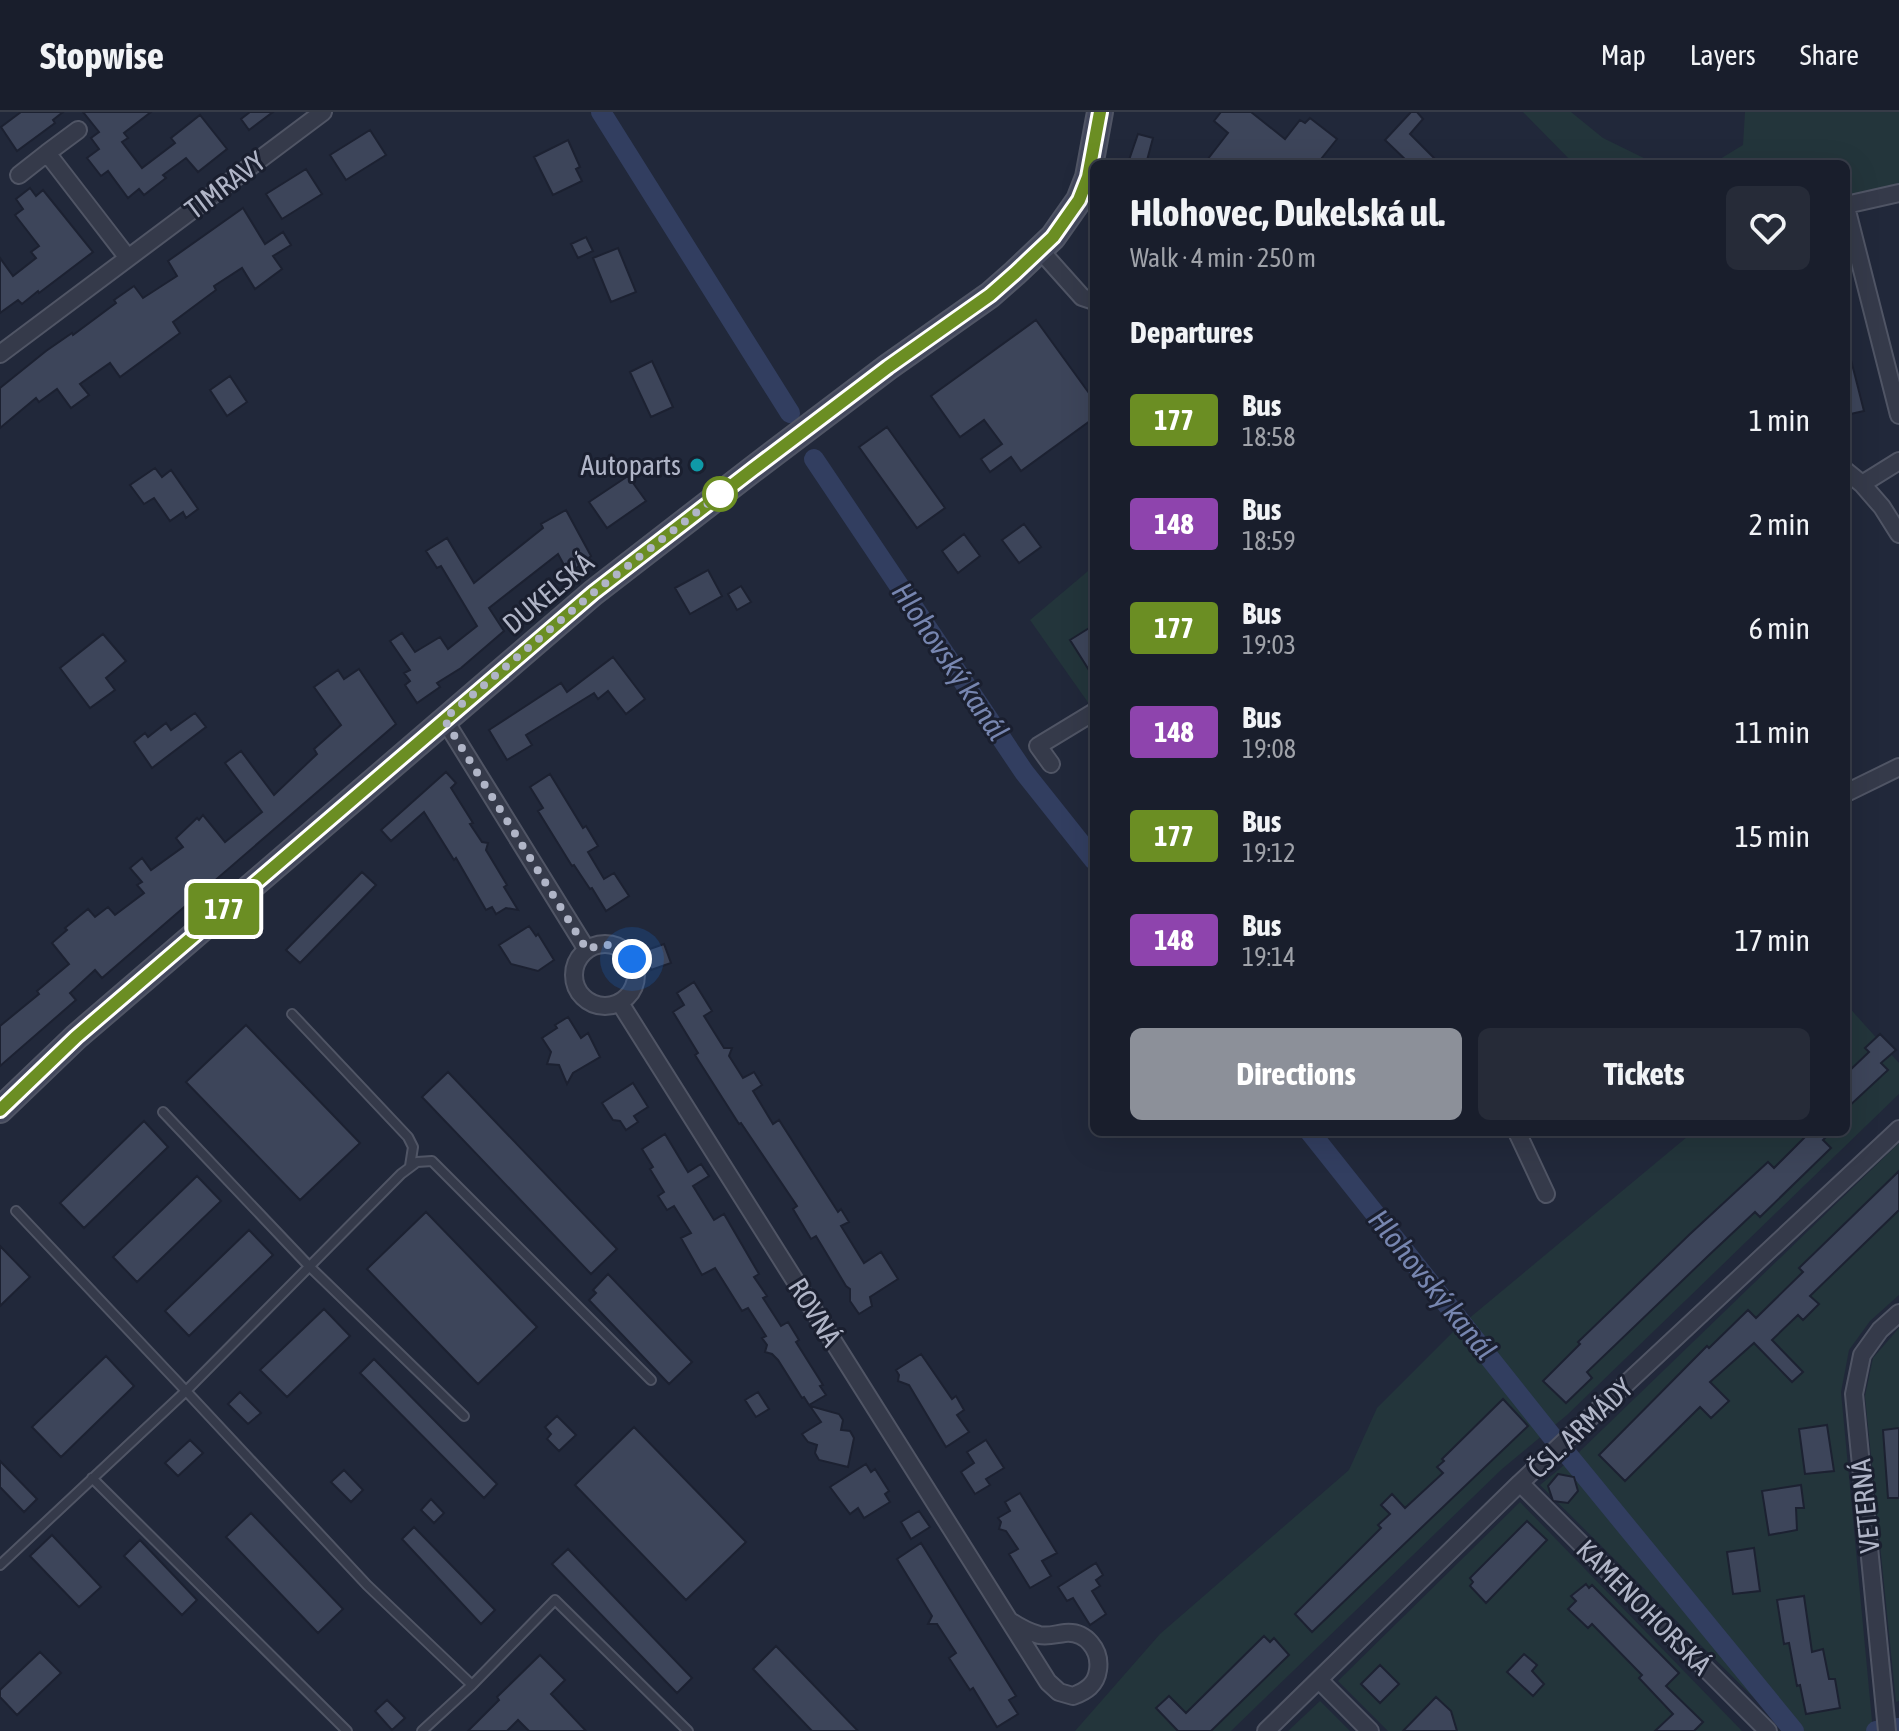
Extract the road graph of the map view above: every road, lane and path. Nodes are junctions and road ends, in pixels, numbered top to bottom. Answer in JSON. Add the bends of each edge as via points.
{"nodes":[{"id":1,"x":323,"y":112,"type":"edge"},
{"id":2,"x":1100,"y":112,"type":"edge"},
{"id":3,"x":78,"y":130,"type":"dead end"},
{"id":4,"x":47,"y":153,"type":"junction"},
{"id":5,"x":1091,"y":160,"type":"edge"},
{"id":6,"x":1090,"y":165,"type":"edge"},
{"id":7,"x":19,"y":175,"type":"dead end"},
{"id":8,"x":1899,"y":193,"type":"edge"},
{"id":9,"x":1850,"y":205,"type":"edge"},
{"id":10,"x":1850,"y":222,"type":"edge"},
{"id":11,"x":1040,"y":250,"type":"junction"},
{"id":12,"x":128,"y":258,"type":"junction"},
{"id":13,"x":1090,"y":300,"type":"edge"},
{"id":14,"x":0,"y":354,"type":"edge"},
{"id":15,"x":1899,"y":415,"type":"edge"},
{"id":16,"x":1899,"y":461,"type":"edge"},
{"id":17,"x":1850,"y":474,"type":"edge"},
{"id":18,"x":1862,"y":484,"type":"junction"},
{"id":19,"x":1899,"y":534,"type":"edge"},
{"id":20,"x":1090,"y":714,"type":"edge"},
{"id":21,"x":444,"y":719,"type":"junction"},
{"id":22,"x":1051,"y":764,"type":"dead end"},
{"id":23,"x":1899,"y":767,"type":"edge"},
{"id":24,"x":1850,"y":791,"type":"edge"},
{"id":25,"x":587,"y":950,"type":"junction"},
{"id":26,"x":620,"y":1003,"type":"junction"},
{"id":27,"x":292,"y":1014,"type":"dead end"},
{"id":28,"x":0,"y":1110,"type":"edge"},
{"id":29,"x":163,"y":1112,"type":"dead end"},
{"id":30,"x":1899,"y":1129,"type":"edge"},
{"id":31,"x":1519,"y":1136,"type":"edge"},
{"id":32,"x":410,"y":1167,"type":"junction"},
{"id":33,"x":1546,"y":1194,"type":"dead end"},
{"id":34,"x":16,"y":1211,"type":"dead end"},
{"id":35,"x":309,"y":1266,"type":"junction"},
{"id":36,"x":1899,"y":1313,"type":"edge"},
{"id":37,"x":651,"y":1380,"type":"dead end"},
{"id":38,"x":186,"y":1391,"type":"junction"},
{"id":39,"x":464,"y":1416,"type":"dead end"},
{"id":40,"x":92,"y":1478,"type":"junction"},
{"id":41,"x":1520,"y":1483,"type":"junction"},
{"id":42,"x":0,"y":1565,"type":"edge"},
{"id":43,"x":1010,"y":1621,"type":"junction"},
{"id":44,"x":1319,"y":1680,"type":"junction"},
{"id":45,"x":472,"y":1685,"type":"junction"},
{"id":46,"x":1891,"y":1719,"type":"edge"},
{"id":47,"x":347,"y":1731,"type":"edge"},
{"id":48,"x":422,"y":1731,"type":"edge"},
{"id":49,"x":688,"y":1731,"type":"edge"},
{"id":50,"x":1266,"y":1731,"type":"edge"},
{"id":51,"x":1370,"y":1731,"type":"edge"},
{"id":52,"x":1768,"y":1731,"type":"edge"}],
"edges":[{"from":1,"to":12,"type":"street","name":"TIMRAVY"},
{"from":2,"to":5,"type":"main road","name":"DUKELSKÁ"},
{"from":3,"to":4,"type":"street"},
{"from":4,"to":7,"type":"street"},
{"from":4,"to":12,"type":"street"},
{"from":6,"to":11,"type":"main road","name":"DUKELSKÁ","via":[[1066,220]]},
{"from":8,"to":9,"type":"street"},
{"from":10,"to":15,"type":"street"},
{"from":11,"to":13,"type":"street"},
{"from":11,"to":21,"type":"main road","name":"DUKELSKÁ","via":[[990,295],[649,548]]},
{"from":12,"to":14,"type":"street","name":"TIMRAVY"},
{"from":16,"to":18,"type":"street"},
{"from":17,"to":18,"type":"street"},
{"from":18,"to":19,"type":"street"},
{"from":20,"to":22,"type":"street","via":[[1038,746]]},
{"from":21,"to":25,"type":"street"},
{"from":21,"to":28,"type":"main road","name":"DUKELSKÁ","via":[[76,1037]]},
{"from":23,"to":24,"type":"street"},
{"from":25,"to":26,"type":"street","via":[[575,967],[582,996],[600,1006]]},
{"from":25,"to":26,"type":"street","via":[[606,944],[632,959],[634,988]]},
{"from":26,"to":43,"type":"street","name":"ROVNÁ"},
{"from":27,"to":32,"type":"lane","via":[[408,1137],[413,1147]]},
{"from":29,"to":35,"type":"lane"},
{"from":30,"to":41,"type":"street","name":"ČSL. ARMÁDY"},
{"from":31,"to":33,"type":"street"},
{"from":32,"to":35,"type":"lane"},
{"from":32,"to":37,"type":"lane","via":[[432,1161],[445,1171]]},
{"from":34,"to":38,"type":"lane"},
{"from":35,"to":38,"type":"lane"},
{"from":35,"to":39,"type":"lane"},
{"from":36,"to":46,"type":"street","name":"VETERNÁ","via":[[1862,1355],[1854,1394]]},
{"from":38,"to":40,"type":"lane"},
{"from":38,"to":45,"type":"lane","via":[[367,1585]]},
{"from":40,"to":42,"type":"lane"},
{"from":40,"to":47,"type":"lane"},
{"from":41,"to":44,"type":"street","name":"ČSL. ARMÁDY"},
{"from":41,"to":52,"type":"street","name":"KAMENOHORSKÁ"},
{"from":43,"to":43,"type":"street","name":"ROVNÁ","via":[[1059,1692],[1073,1696],[1097,1678],[1098,1656],[1086,1639],[1066,1632],[1043,1636]]},
{"from":44,"to":50,"type":"street","name":"ČSL. ARMÁDY"},
{"from":44,"to":51,"type":"street"},
{"from":45,"to":48,"type":"lane"},
{"from":45,"to":49,"type":"lane","via":[[555,1600]]}]}
